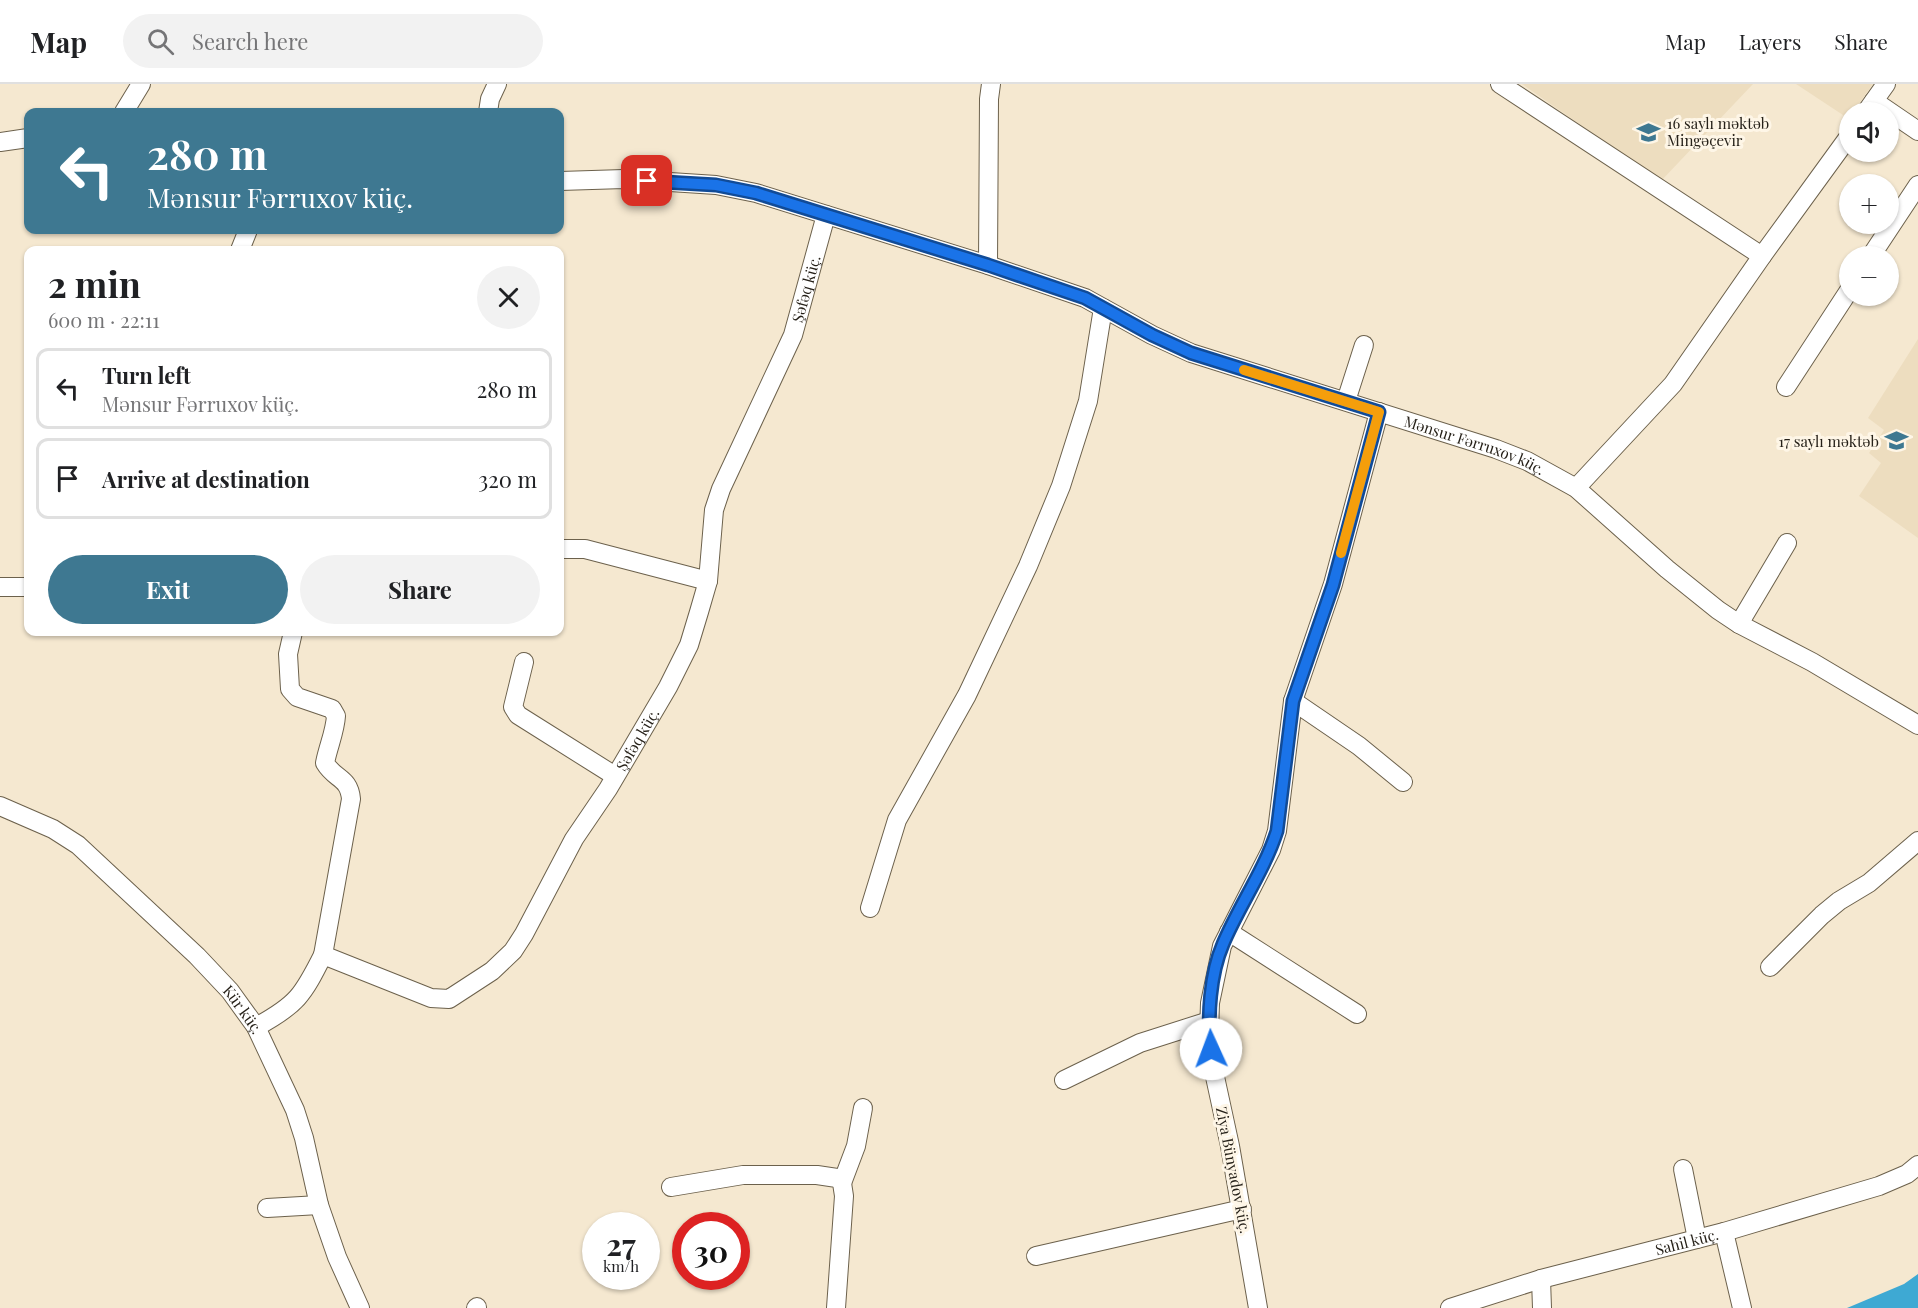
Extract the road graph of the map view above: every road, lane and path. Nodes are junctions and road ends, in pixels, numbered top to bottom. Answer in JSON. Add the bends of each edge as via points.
{"nodes":[{"id":1,"x":141,"y":84,"type":"edge"},
{"id":2,"x":496,"y":84,"type":"edge"},
{"id":3,"x":991,"y":84,"type":"edge"},
{"id":4,"x":1500,"y":84,"type":"edge"},
{"id":5,"x":1886,"y":84,"type":"edge"},
{"id":6,"x":1873,"y":102,"type":"edge"},
{"id":7,"x":126,"y":108,"type":"edge"},
{"id":8,"x":489,"y":108,"type":"edge"},
{"id":9,"x":1899,"y":122,"type":"edge"},
{"id":10,"x":1918,"y":131,"type":"edge"},
{"id":11,"x":24,"y":139,"type":"edge"},
{"id":12,"x":0,"y":142,"type":"edge"},
{"id":13,"x":1839,"y":150,"type":"edge"},
{"id":14,"x":564,"y":181,"type":"edge"},
{"id":15,"x":1918,"y":185,"type":"edge"},
{"id":16,"x":826,"y":215,"type":"junction"},
{"id":17,"x":1878,"y":246,"type":"edge"},
{"id":18,"x":1762,"y":256,"type":"junction"},
{"id":19,"x":988,"y":265,"type":"junction"},
{"id":20,"x":1839,"y":306,"type":"edge"},
{"id":21,"x":1103,"y":308,"type":"junction"},
{"id":22,"x":1364,"y":345,"type":"dead end"},
{"id":23,"x":1786,"y":387,"type":"dead end"},
{"id":24,"x":1346,"y":401,"type":"junction"},
{"id":25,"x":1379,"y":412,"type":"junction"},
{"id":26,"x":1576,"y":488,"type":"junction"},
{"id":27,"x":1787,"y":543,"type":"dead end"},
{"id":28,"x":564,"y":549,"type":"edge"},
{"id":29,"x":708,"y":581,"type":"junction"},
{"id":30,"x":0,"y":587,"type":"edge"},
{"id":31,"x":24,"y":587,"type":"edge"},
{"id":32,"x":1739,"y":624,"type":"junction"},
{"id":33,"x":292,"y":636,"type":"edge"},
{"id":34,"x":524,"y":662,"type":"dead end"},
{"id":35,"x":1293,"y":701,"type":"junction"},
{"id":36,"x":1918,"y":726,"type":"edge"},
{"id":37,"x":615,"y":776,"type":"junction"},
{"id":38,"x":1403,"y":782,"type":"dead end"},
{"id":39,"x":0,"y":806,"type":"edge"},
{"id":40,"x":1918,"y":841,"type":"edge"},
{"id":41,"x":870,"y":908,"type":"dead end"},
{"id":42,"x":1229,"y":932,"type":"junction"},
{"id":43,"x":323,"y":955,"type":"junction"},
{"id":44,"x":1770,"y":967,"type":"dead end"},
{"id":45,"x":1357,"y":1014,"type":"dead end"},
{"id":46,"x":1209,"y":1021,"type":"junction"},
{"id":47,"x":256,"y":1028,"type":"junction"},
{"id":48,"x":1064,"y":1080,"type":"dead end"},
{"id":49,"x":863,"y":1108,"type":"dead end"},
{"id":50,"x":1918,"y":1165,"type":"edge"},
{"id":51,"x":1683,"y":1169,"type":"dead end"},
{"id":52,"x":842,"y":1183,"type":"junction"},
{"id":53,"x":671,"y":1187,"type":"dead end"},
{"id":54,"x":319,"y":1205,"type":"junction"},
{"id":55,"x":267,"y":1208,"type":"dead end"},
{"id":56,"x":1242,"y":1209,"type":"junction"},
{"id":57,"x":1724,"y":1232,"type":"junction"},
{"id":58,"x":1697,"y":1239,"type":"junction"},
{"id":59,"x":1036,"y":1256,"type":"dead end"},
{"id":60,"x":1541,"y":1279,"type":"junction"},
{"id":61,"x":360,"y":1308,"type":"edge"},
{"id":62,"x":836,"y":1308,"type":"edge"},
{"id":63,"x":1258,"y":1308,"type":"edge"},
{"id":64,"x":1450,"y":1308,"type":"edge"},
{"id":65,"x":1542,"y":1308,"type":"edge"},
{"id":66,"x":1742,"y":1308,"type":"edge"}],
"edges":[{"from":1,"to":7,"type":"street"},
{"from":2,"to":8,"type":"street"},
{"from":3,"to":19,"type":"street"},
{"from":4,"to":18,"type":"street"},
{"from":5,"to":6,"type":"street"},
{"from":9,"to":10,"type":"street"},
{"from":11,"to":12,"type":"street"},
{"from":13,"to":18,"type":"street"},
{"from":14,"to":16,"type":"street","name":"Mənsur Fərruxov küç.","via":[[624,179],[716,185]]},
{"from":15,"to":17,"type":"street"},
{"from":16,"to":19,"type":"street","name":"Mənsur Fərruxov küç."},
{"from":16,"to":29,"type":"street","name":"Şəfəq küç.","via":[[793,335],[714,510]]},
{"from":18,"to":26,"type":"street","via":[[1673,384]]},
{"from":19,"to":21,"type":"street","name":"Mənsur Fərruxov küç.","via":[[1085,298]]},
{"from":20,"to":23,"type":"street"},
{"from":21,"to":24,"type":"street","name":"Mənsur Fərruxov küç.","via":[[1191,353]]},
{"from":21,"to":41,"type":"street","via":[[1088,401],[1061,486],[967,695],[897,820]]},
{"from":22,"to":24,"type":"street"},
{"from":24,"to":25,"type":"street","name":"Mənsur Fərruxov küç."},
{"from":25,"to":26,"type":"street","name":"Mənsur Fərruxov küç.","via":[[1496,449]]},
{"from":25,"to":35,"type":"street","name":"Ziya Bünyadov küç.","via":[[1333,585]]},
{"from":26,"to":32,"type":"street","name":"Mənsur Fərruxov küç.","via":[[1667,569]]},
{"from":27,"to":32,"type":"street"},
{"from":28,"to":29,"type":"street","via":[[585,549]]},
{"from":29,"to":37,"type":"street","name":"Şəfəq küç.","via":[[689,645]]},
{"from":30,"to":31,"type":"street"},
{"from":32,"to":36,"type":"street","name":"Mənsur Fərruxov küç.","via":[[1812,662]]},
{"from":33,"to":43,"type":"street","via":[[288,654],[290,689],[297,697],[332,709],[336,726],[325,763],[330,772],[350,787],[351,800]]},
{"from":34,"to":37,"type":"street","via":[[513,707],[518,715]]},
{"from":35,"to":38,"type":"street"},
{"from":35,"to":42,"type":"street","name":"Ziya Bünyadov küç.","via":[[1277,831]]},
{"from":37,"to":43,"type":"street","name":"Şəfəq küç.","via":[[574,839],[513,951],[463,990],[448,999],[431,998]]},
{"from":39,"to":47,"type":"street","name":"Kür küç.","via":[[53,829],[78,845],[196,956],[230,991]]},
{"from":40,"to":44,"type":"street","via":[[1869,883],[1822,915]]},
{"from":42,"to":45,"type":"street"},
{"from":42,"to":46,"type":"street","name":"Ziya Bünyadov küç.","via":[[1217,964]]},
{"from":43,"to":47,"type":"street","via":[[298,999]]},
{"from":46,"to":48,"type":"street","via":[[1140,1043]]},
{"from":46,"to":56,"type":"street","name":"Ziya Bünyadov küç.","via":[[1212,1063]]},
{"from":47,"to":54,"type":"street","name":"Kür küç.","via":[[295,1110]]},
{"from":49,"to":52,"type":"street","via":[[856,1146]]},
{"from":50,"to":57,"type":"street","name":"Sahil küç.","via":[[1879,1186]]},
{"from":51,"to":58,"type":"street"},
{"from":52,"to":53,"type":"street","via":[[837,1178],[817,1175],[743,1175]]},
{"from":52,"to":62,"type":"street"},
{"from":54,"to":55,"type":"street"},
{"from":54,"to":61,"type":"street","name":"Kür küç."},
{"from":56,"to":59,"type":"street"},
{"from":56,"to":63,"type":"street","name":"Ziya Bünyadov küç."},
{"from":57,"to":58,"type":"street","name":"Sahil küç."},
{"from":57,"to":66,"type":"street"},
{"from":58,"to":60,"type":"street","name":"Sahil küç."},
{"from":60,"to":64,"type":"street","name":"Sahil küç."},
{"from":60,"to":65,"type":"street"}]}
